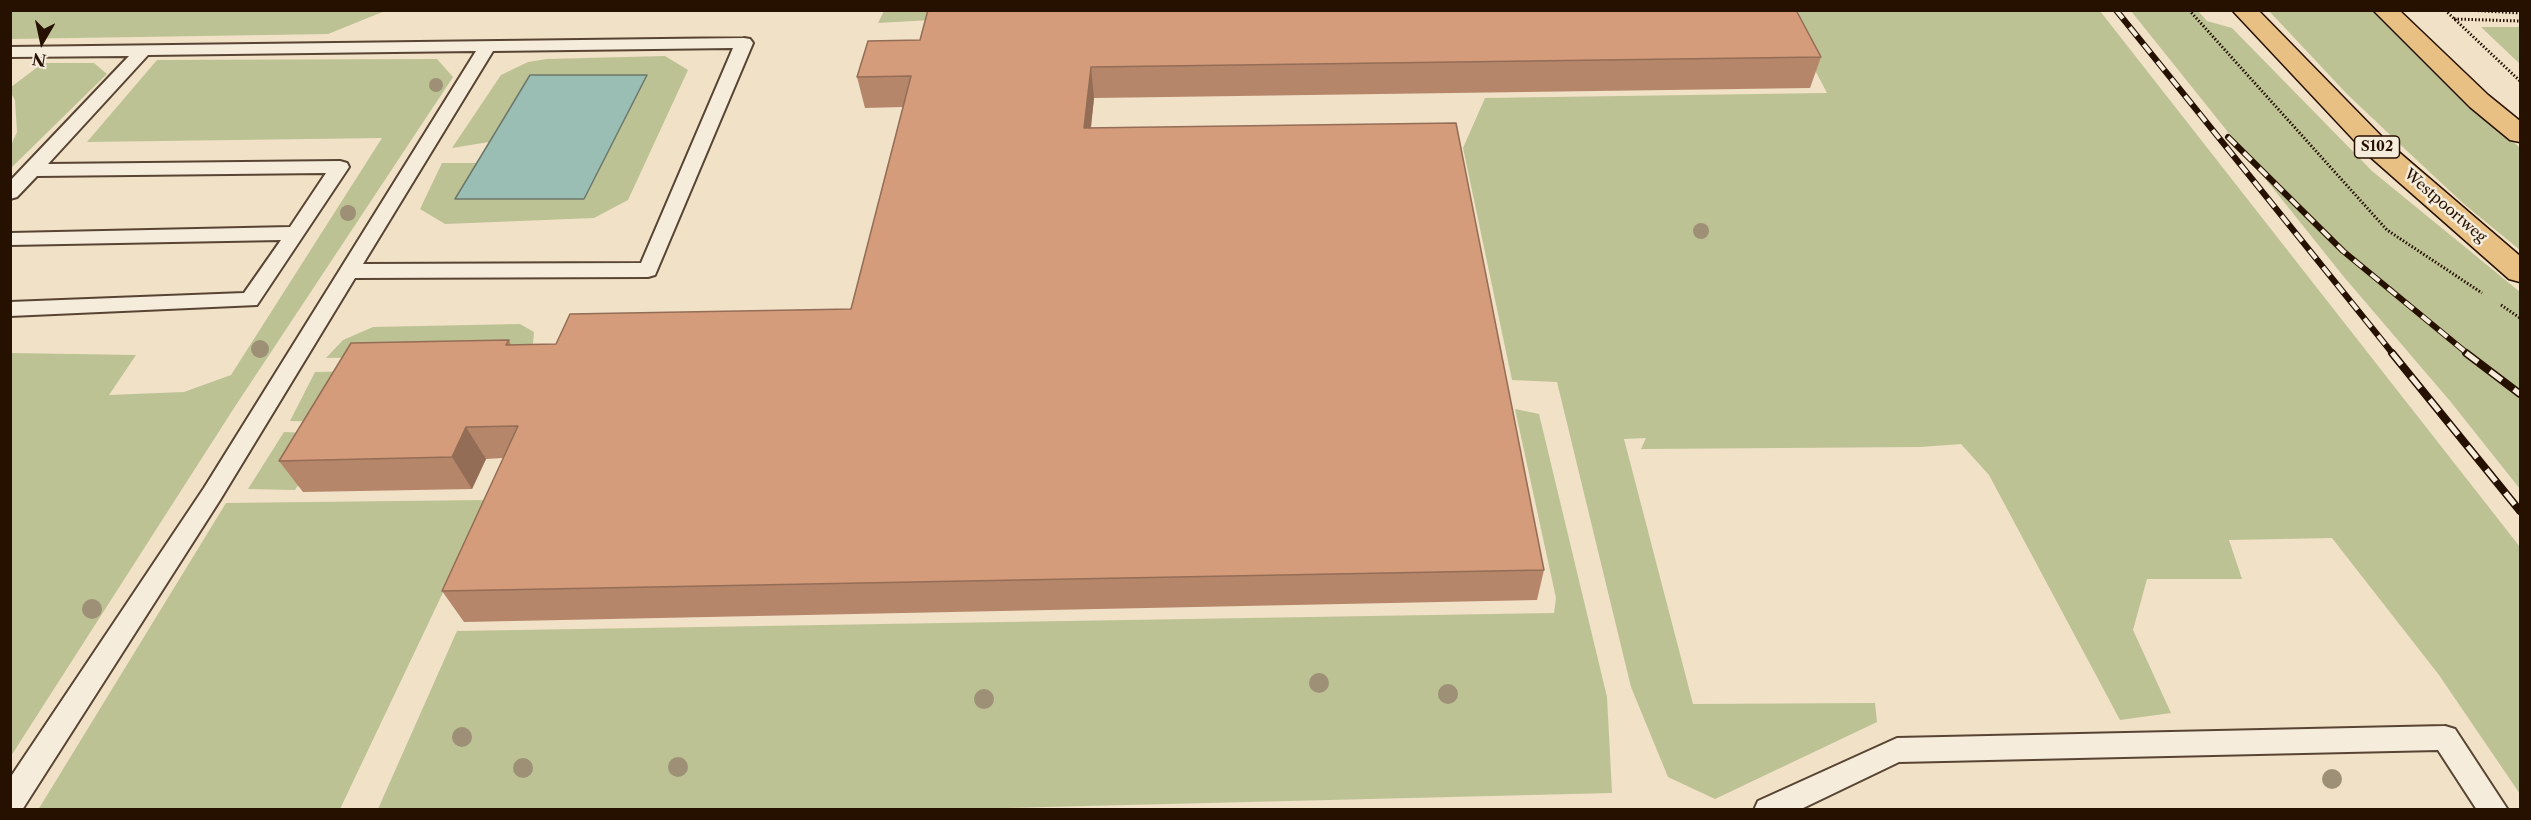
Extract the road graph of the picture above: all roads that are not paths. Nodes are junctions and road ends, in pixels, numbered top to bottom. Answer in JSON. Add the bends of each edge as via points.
{"nodes":[{"id":1,"x":2244,"y":10,"type":"edge"},
{"id":2,"x":2385,"y":10,"type":"edge"},
{"id":3,"x":488,"y":46,"type":"junction"},
{"id":4,"x":143,"y":51,"type":"junction"},
{"id":5,"x":10,"y":52,"type":"edge"},
{"id":6,"x":2520,"y":134,"type":"edge"},
{"id":7,"x":32,"y":170,"type":"junction"},
{"id":8,"x":10,"y":193,"type":"edge"},
{"id":9,"x":295,"y":233,"type":"junction"},
{"id":10,"x":10,"y":239,"type":"edge"},
{"id":11,"x":349,"y":271,"type":"junction"},
{"id":12,"x":2520,"y":272,"type":"edge"},
{"id":13,"x":10,"y":309,"type":"edge"},
{"id":14,"x":10,"y":803,"type":"edge"},
{"id":15,"x":1768,"y":810,"type":"edge"},
{"id":16,"x":2494,"y":810,"type":"edge"}],
"edges":[{"from":1,"to":12,"type":"main road","name":"Westpoortweg","number":"S102","via":[[2377,148]]},
{"from":2,"to":6,"type":"main road","via":[[2479,101]]},
{"from":3,"to":4,"type":"lane"},
{"from":3,"to":11,"type":"lane"},
{"from":3,"to":11,"type":"lane","via":[[744,43],[648,270]]},
{"from":4,"to":5,"type":"lane"},
{"from":4,"to":7,"type":"lane"},
{"from":7,"to":8,"type":"lane"},
{"from":7,"to":9,"type":"lane","via":[[340,167]]},
{"from":9,"to":10,"type":"lane"},
{"from":9,"to":13,"type":"lane","via":[[249,300]]},
{"from":11,"to":14,"type":"lane","via":[[212,494]]},
{"from":15,"to":16,"type":"lane","via":[[1897,750],[2445,738]]}]}
